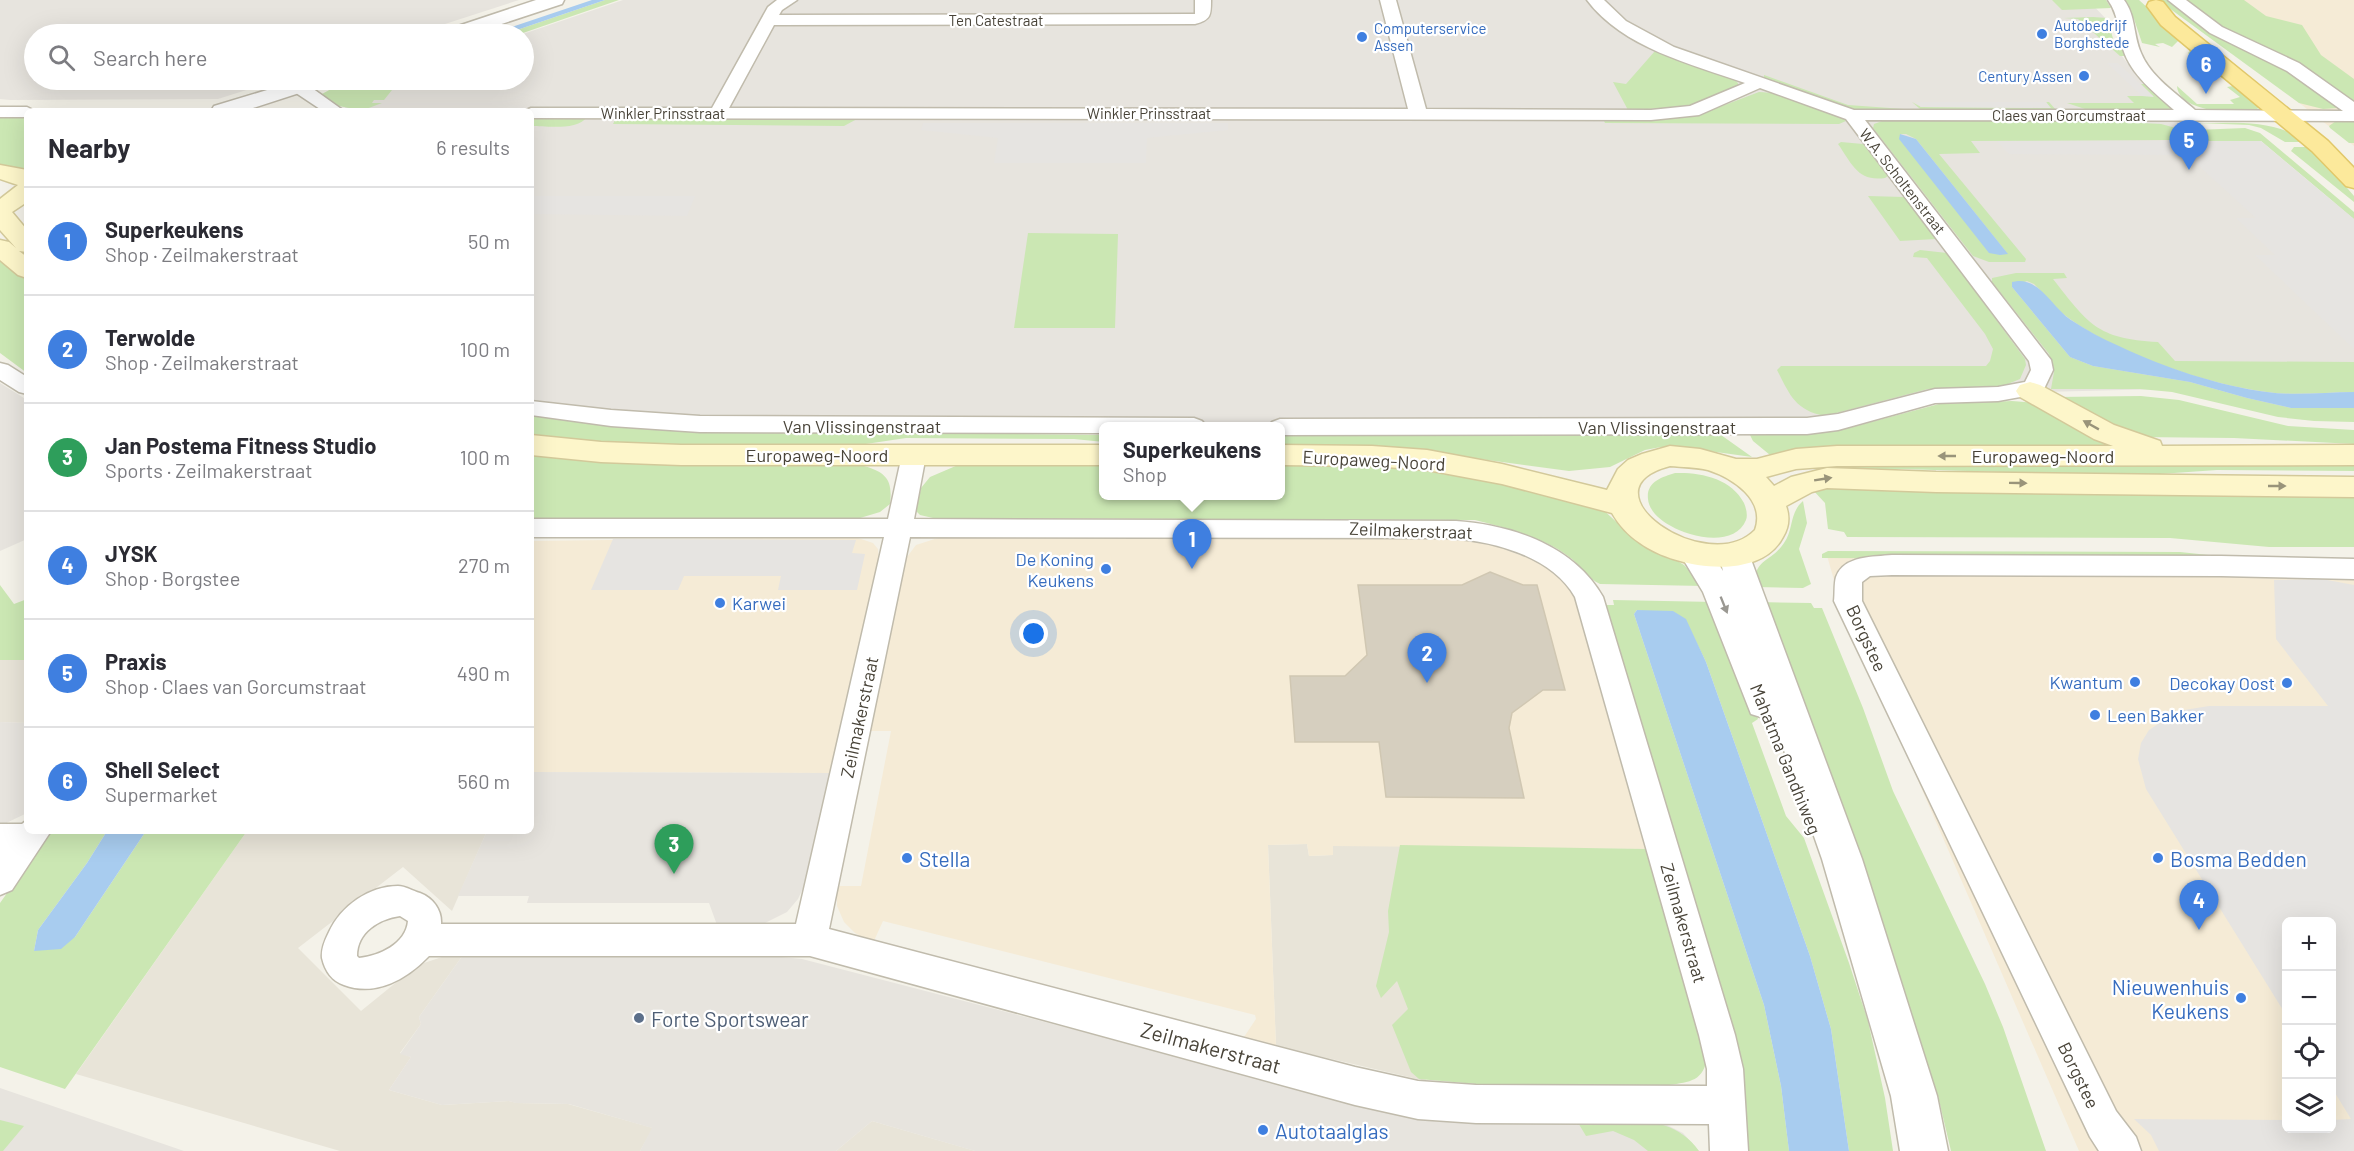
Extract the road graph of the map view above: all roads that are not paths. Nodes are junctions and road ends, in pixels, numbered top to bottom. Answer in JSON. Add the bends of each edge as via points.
{"nodes":[{"id":1,"x":555,"y":0,"type":"edge"},
{"id":2,"x":789,"y":0,"type":"edge"},
{"id":3,"x":1203,"y":0,"type":"edge"},
{"id":4,"x":1388,"y":0,"type":"edge"},
{"id":5,"x":1594,"y":0,"type":"edge"},
{"id":6,"x":2116,"y":0,"type":"edge"},
{"id":7,"x":2176,"y":0,"type":"edge"},
{"id":8,"x":2152,"y":3,"type":"edge"},
{"id":9,"x":771,"y":20,"type":"junction"},
{"id":10,"x":483,"y":24,"type":"edge"},
{"id":11,"x":1761,"y":82,"type":"junction"},
{"id":12,"x":290,"y":90,"type":"edge"},
{"id":13,"x":304,"y":90,"type":"edge"},
{"id":14,"x":257,"y":101,"type":"junction"},
{"id":15,"x":232,"y":108,"type":"edge"},
{"id":16,"x":239,"y":108,"type":"edge"},
{"id":17,"x":330,"y":108,"type":"edge"},
{"id":18,"x":2354,"y":110,"type":"edge"},
{"id":19,"x":0,"y":112,"type":"edge"},
{"id":20,"x":24,"y":112,"type":"edge"},
{"id":21,"x":534,"y":113,"type":"edge"},
{"id":22,"x":718,"y":113,"type":"junction"},
{"id":23,"x":1418,"y":114,"type":"junction"},
{"id":24,"x":1852,"y":115,"type":"junction"},
{"id":25,"x":2191,"y":116,"type":"junction"},
{"id":26,"x":2295,"y":116,"type":"junction"},
{"id":27,"x":2354,"y":116,"type":"edge"},
{"id":28,"x":2354,"y":155,"type":"edge"},
{"id":29,"x":20,"y":178,"type":"edge"},
{"id":30,"x":2354,"y":181,"type":"edge"},
{"id":31,"x":0,"y":209,"type":"edge"},
{"id":32,"x":24,"y":242,"type":"edge"},
{"id":33,"x":0,"y":247,"type":"edge"},
{"id":34,"x":24,"y":267,"type":"edge"},
{"id":35,"x":0,"y":370,"type":"edge"},
{"id":36,"x":24,"y":385,"type":"edge"},
{"id":37,"x":2030,"y":391,"type":"junction"},
{"id":38,"x":534,"y":408,"type":"edge"},
{"id":39,"x":1099,"y":426,"type":"edge"},
{"id":40,"x":1285,"y":427,"type":"edge"},
{"id":41,"x":534,"y":445,"type":"edge"},
{"id":42,"x":914,"y":455,"type":"junction"},
{"id":43,"x":1099,"y":455,"type":"edge"},
{"id":44,"x":2354,"y":455,"type":"edge"},
{"id":45,"x":1285,"y":456,"type":"edge"},
{"id":46,"x":2186,"y":456,"type":"junction"},
{"id":47,"x":1734,"y":470,"type":"junction"},
{"id":48,"x":2354,"y":487,"type":"edge"},
{"id":49,"x":1625,"y":491,"type":"junction"},
{"id":50,"x":1769,"y":501,"type":"junction"},
{"id":51,"x":534,"y":528,"type":"edge"},
{"id":52,"x":900,"y":528,"type":"junction"},
{"id":53,"x":1696,"y":554,"type":"junction"},
{"id":54,"x":1735,"y":555,"type":"junction"},
{"id":55,"x":2354,"y":569,"type":"edge"},
{"id":56,"x":22,"y":836,"type":"edge"},
{"id":57,"x":0,"y":880,"type":"edge"},
{"id":58,"x":421,"y":940,"type":"dead end"},
{"id":59,"x":810,"y":940,"type":"junction"},
{"id":60,"x":1874,"y":965,"type":"junction"},
{"id":61,"x":1728,"y":1105,"type":"junction"},
{"id":62,"x":1729,"y":1151,"type":"edge"},
{"id":63,"x":1924,"y":1151,"type":"edge"},
{"id":64,"x":2122,"y":1151,"type":"edge"}],
"edges":[{"from":1,"to":10,"type":"street"},
{"from":2,"to":9,"type":"street","via":[[776,7]]},
{"from":3,"to":9,"type":"street","name":"Ten Catestraat","via":[[1203,16],[1195,20]]},
{"from":4,"to":23,"type":"street"},
{"from":5,"to":11,"type":"street","name":"W.A. Scholtenstraat","via":[[1620,24],[1668,50]]},
{"from":6,"to":25,"type":"street","via":[[2125,15],[2132,53],[2148,75]]},
{"from":7,"to":18,"type":"street","via":[[2216,30],[2293,67]]},
{"from":8,"to":26,"type":"main road","via":[[2261,80]]},
{"from":9,"to":22,"type":"street"},
{"from":11,"to":23,"type":"street","name":"Winkler Prinsstraat","via":[[1705,107],[1670,114]]},
{"from":11,"to":24,"type":"street","name":"W.A. Scholtenstraat"},
{"from":12,"to":14,"type":"street"},
{"from":13,"to":17,"type":"street"},
{"from":14,"to":15,"type":"street"},
{"from":14,"to":16,"type":"street"},
{"from":19,"to":20,"type":"street"},
{"from":21,"to":22,"type":"street","name":"Winkler Prinsstraat"},
{"from":22,"to":23,"type":"street","name":"Winkler Prinsstraat"},
{"from":24,"to":25,"type":"street","name":"Claes van Gorcumstraat"},
{"from":24,"to":37,"type":"street","name":"W.A. Scholtenstraat","via":[[2040,360],[2042,370]]},
{"from":25,"to":26,"type":"street","name":"Claes van Gorcumstraat"},
{"from":26,"to":27,"type":"street","name":"Claes van Gorcumstraat"},
{"from":26,"to":28,"type":"main road"},
{"from":26,"to":30,"type":"main road"},
{"from":29,"to":31,"type":"main road","via":[[15,201]]},
{"from":31,"to":32,"type":"main road","via":[[1,216]]},
{"from":33,"to":34,"type":"main road"},
{"from":35,"to":36,"type":"street"},
{"from":37,"to":40,"type":"street","name":"Van Vlissingenstraat","via":[[1935,396],[1838,422],[1807,426]]},
{"from":46,"to":37,"type":"main road","one_way":true,"via":[[2134,444],[2104,432]]},
{"from":38,"to":39,"type":"street","name":"Van Vlissingenstraat","via":[[700,424]]},
{"from":41,"to":42,"type":"main road","name":"Europaweg-Noord","via":[[681,455]]},
{"from":42,"to":43,"type":"main road","name":"Europaweg-Noord"},
{"from":42,"to":52,"type":"street","name":"Zeilmakerstraat"},
{"from":44,"to":46,"type":"main road","name":"Europaweg-Noord"},
{"from":45,"to":49,"type":"main road","name":"Europaweg-Noord","via":[[1425,460]]},
{"from":46,"to":47,"type":"main road","name":"Europaweg-Noord","one_way":true,"via":[[1809,457]]},
{"from":47,"to":49,"type":"main road","via":[[1692,457],[1652,459],[1636,467]]},
{"from":47,"to":50,"type":"main road","via":[[1755,484]]},
{"from":50,"to":48,"type":"main road","name":"Europaweg-Noord","one_way":true,"via":[[1802,484],[1827,478]]},
{"from":49,"to":53,"type":"main road","via":[[1634,521],[1650,535]]},
{"from":50,"to":54,"type":"main road","via":[[1774,519],[1770,535],[1756,547]]},
{"from":51,"to":52,"type":"street","name":"Zeilmakerstraat"},
{"from":52,"to":59,"type":"street","name":"Zeilmakerstraat"},
{"from":52,"to":61,"type":"street","name":"Zeilmakerstraat","via":[[1452,529],[1488,534],[1562,564],[1576,576],[1589,597],[1718,1035]]},
{"from":53,"to":54,"type":"main road"},
{"from":53,"to":60,"type":"street","name":"Mahatma Gandhiweg","one_way":true,"via":[[1719,591],[1826,860]]},
{"from":54,"to":60,"type":"street","name":"Mahatma Gandhiweg","via":[[1842,859]]},
{"from":55,"to":64,"type":"street","name":"Borgstee","via":[[1892,565],[1863,567],[1849,578],[1848,601],[2103,1124]]},
{"from":56,"to":57,"type":"street"},
{"from":58,"to":59,"type":"street","name":"Zeilmakerstraat"},
{"from":59,"to":61,"type":"street","name":"Zeilmakerstraat","via":[[1418,1100],[1476,1104]]},
{"from":60,"to":63,"type":"street","name":"Mahatma Gandhiweg","via":[[1914,1096]]},
{"from":61,"to":62,"type":"street","name":"Zeilmakerstraat"}]}
